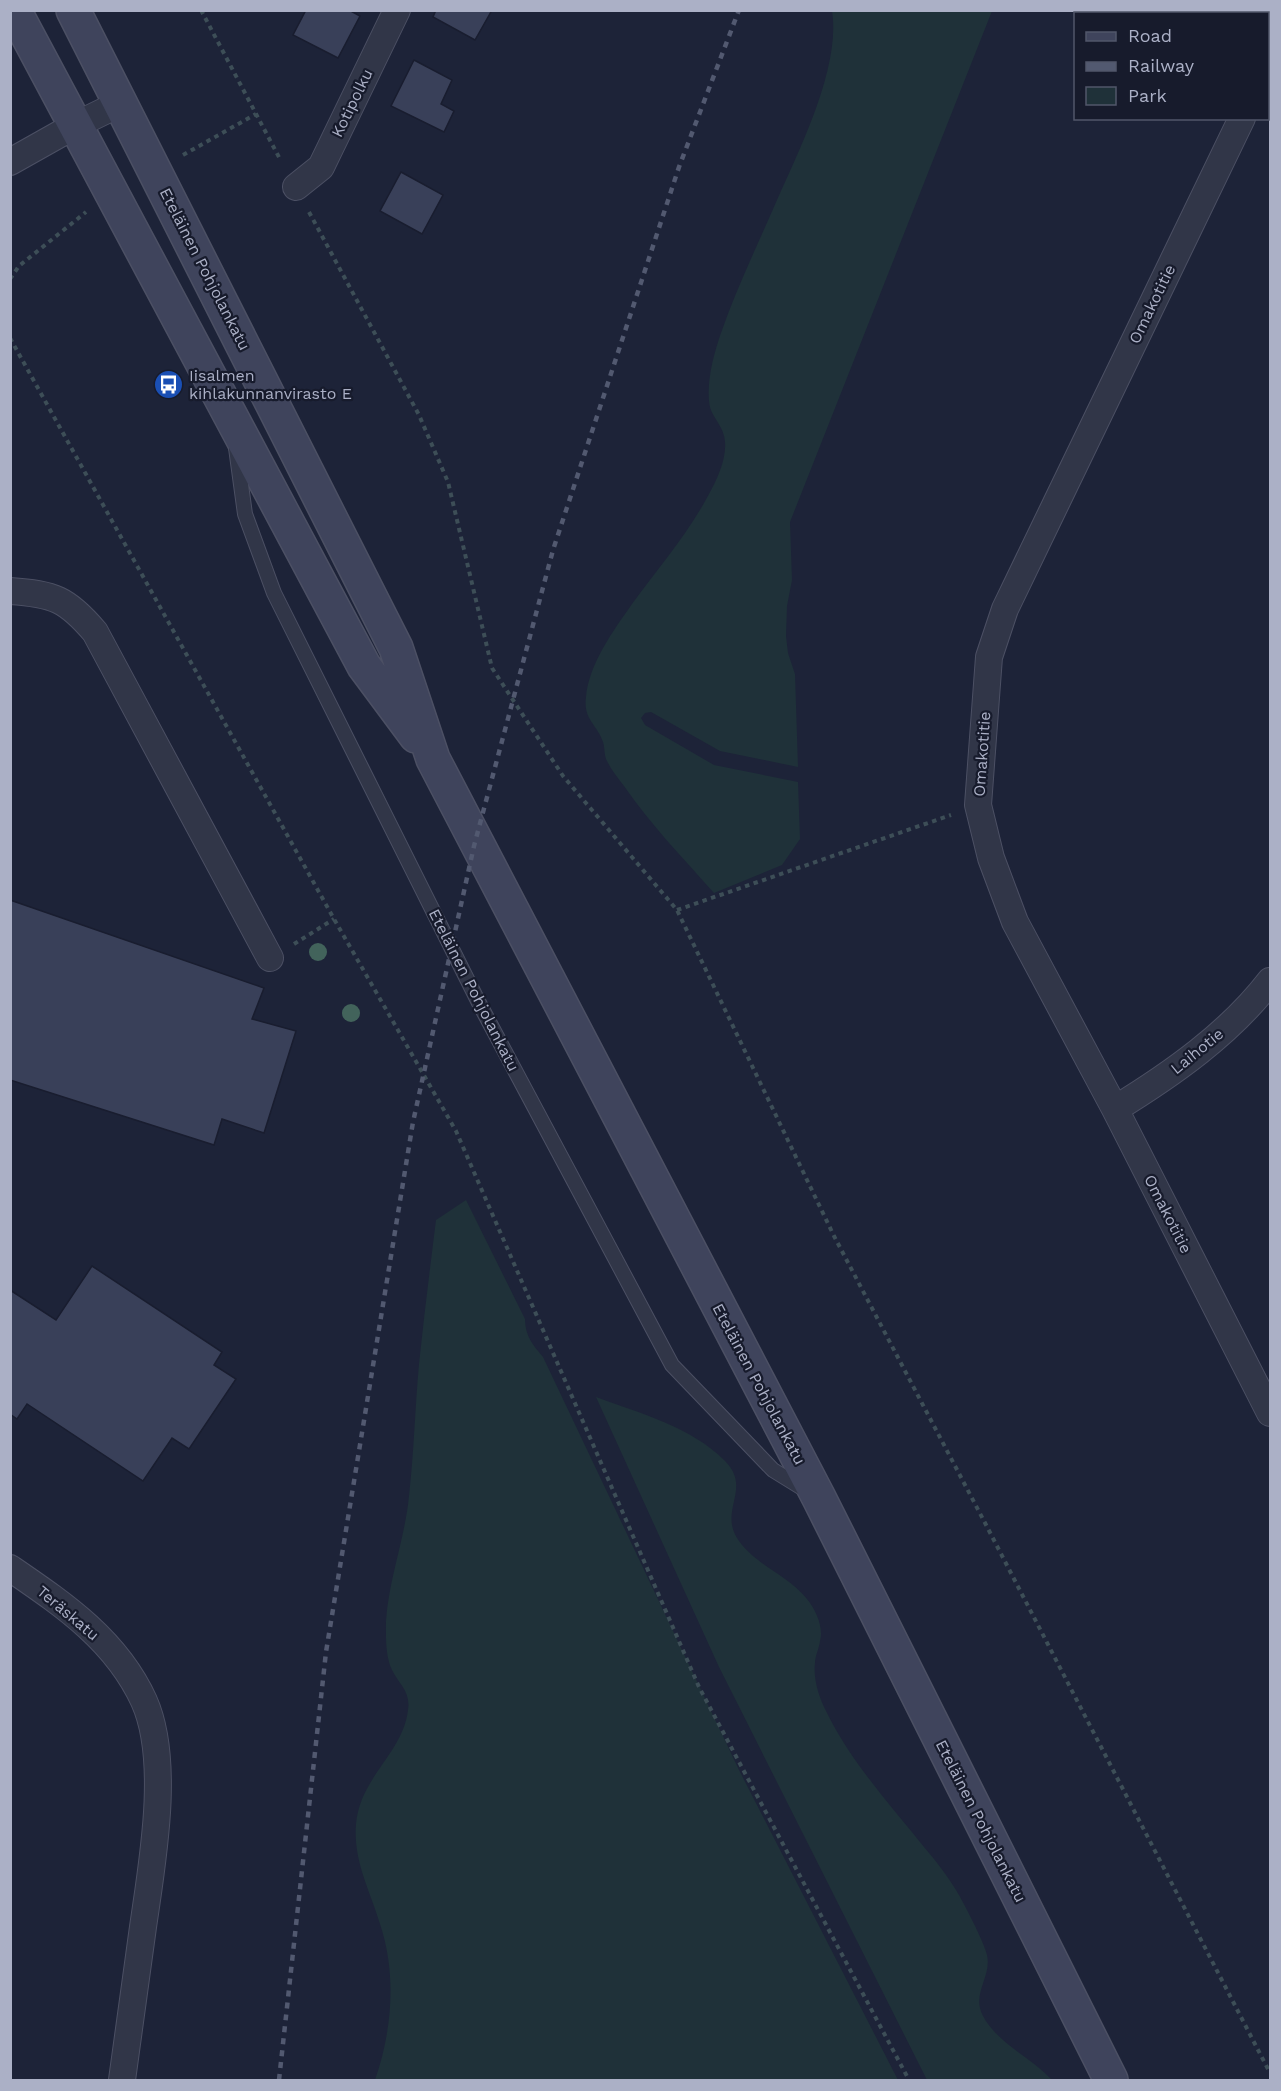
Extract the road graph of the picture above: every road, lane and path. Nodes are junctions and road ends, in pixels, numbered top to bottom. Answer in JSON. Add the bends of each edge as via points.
{"nodes":[{"id":1,"x":14,"y":10,"type":"edge"},
{"id":2,"x":73,"y":10,"type":"edge"},
{"id":3,"x":201,"y":10,"type":"edge"},
{"id":4,"x":397,"y":10,"type":"edge"},
{"id":5,"x":121,"y":103,"type":"junction"},
{"id":6,"x":1241,"y":120,"type":"edge"},
{"id":7,"x":74,"y":126,"type":"junction"},
{"id":8,"x":10,"y":162,"type":"edge"},
{"id":9,"x":296,"y":187,"type":"junction"},
{"id":10,"x":10,"y":338,"type":"edge"},
{"id":11,"x":232,"y":419,"type":"junction"},
{"id":12,"x":10,"y":591,"type":"edge"},
{"id":13,"x":433,"y":759,"type":"junction"},
{"id":14,"x":978,"y":805,"type":"junction"},
{"id":15,"x":677,"y":910,"type":"junction"},
{"id":16,"x":334,"y":919,"type":"junction"},
{"id":17,"x":270,"y":958,"type":"joint"},
{"id":18,"x":1270,"y":981,"type":"edge"},
{"id":19,"x":1115,"y":1109,"type":"junction"},
{"id":20,"x":1270,"y":1413,"type":"edge"},
{"id":21,"x":819,"y":1498,"type":"junction"},
{"id":22,"x":10,"y":1568,"type":"edge"},
{"id":23,"x":1270,"y":2073,"type":"edge"},
{"id":24,"x":122,"y":2080,"type":"edge"},
{"id":25,"x":909,"y":2080,"type":"edge"},
{"id":26,"x":1111,"y":2080,"type":"edge"}],
"edges":[{"from":1,"to":7,"type":"main road","name":"Eteläinen Pohjolankatu"},
{"from":2,"to":5,"type":"main road","name":"Eteläinen Pohjolankatu"},
{"from":3,"to":9,"type":"path"},
{"from":4,"to":9,"type":"street","name":"Kotipolku","via":[[321,167]]},
{"from":5,"to":7,"type":"street"},
{"from":5,"to":13,"type":"main road","name":"Eteläinen Pohjolankatu","via":[[396,648]]},
{"from":6,"to":14,"type":"street","name":"Omakotitie","via":[[1005,609],[989,657]]},
{"from":7,"to":8,"type":"street"},
{"from":7,"to":11,"type":"main road","name":"Eteläinen Pohjolankatu"},
{"from":9,"to":15,"type":"path","via":[[420,415],[444,473],[492,668],[563,776]]},
{"from":10,"to":16,"type":"path"},
{"from":11,"to":13,"type":"main road","name":"Eteläinen Pohjolankatu","via":[[364,666]]},
{"from":11,"to":21,"type":"lane","name":"Eteläinen Pohjolankatu","via":[[245,514],[274,593],[479,1003],[672,1365],[773,1470]]},
{"from":12,"to":17,"type":"street","via":[[54,597],[78,612],[95,632]]},
{"from":13,"to":21,"type":"main road","name":"Eteläinen Pohjolankatu"},
{"from":14,"to":15,"type":"path"},
{"from":14,"to":19,"type":"street","name":"Omakotitie","via":[[991,858],[1015,922]]},
{"from":15,"to":23,"type":"path","via":[[834,1236]]},
{"from":16,"to":17,"type":"path"},
{"from":16,"to":25,"type":"path","via":[[456,1131],[699,1687]]},
{"from":18,"to":19,"type":"street","name":"Laihotie","via":[[1252,1005],[1210,1042]]},
{"from":19,"to":20,"type":"street","name":"Omakotitie"},
{"from":21,"to":26,"type":"main road","name":"Eteläinen Pohjolankatu"},
{"from":22,"to":24,"type":"street","name":"Teräskatu","via":[[94,1630],[144,1702],[154,1738],[158,1778],[154,1849]]}]}
